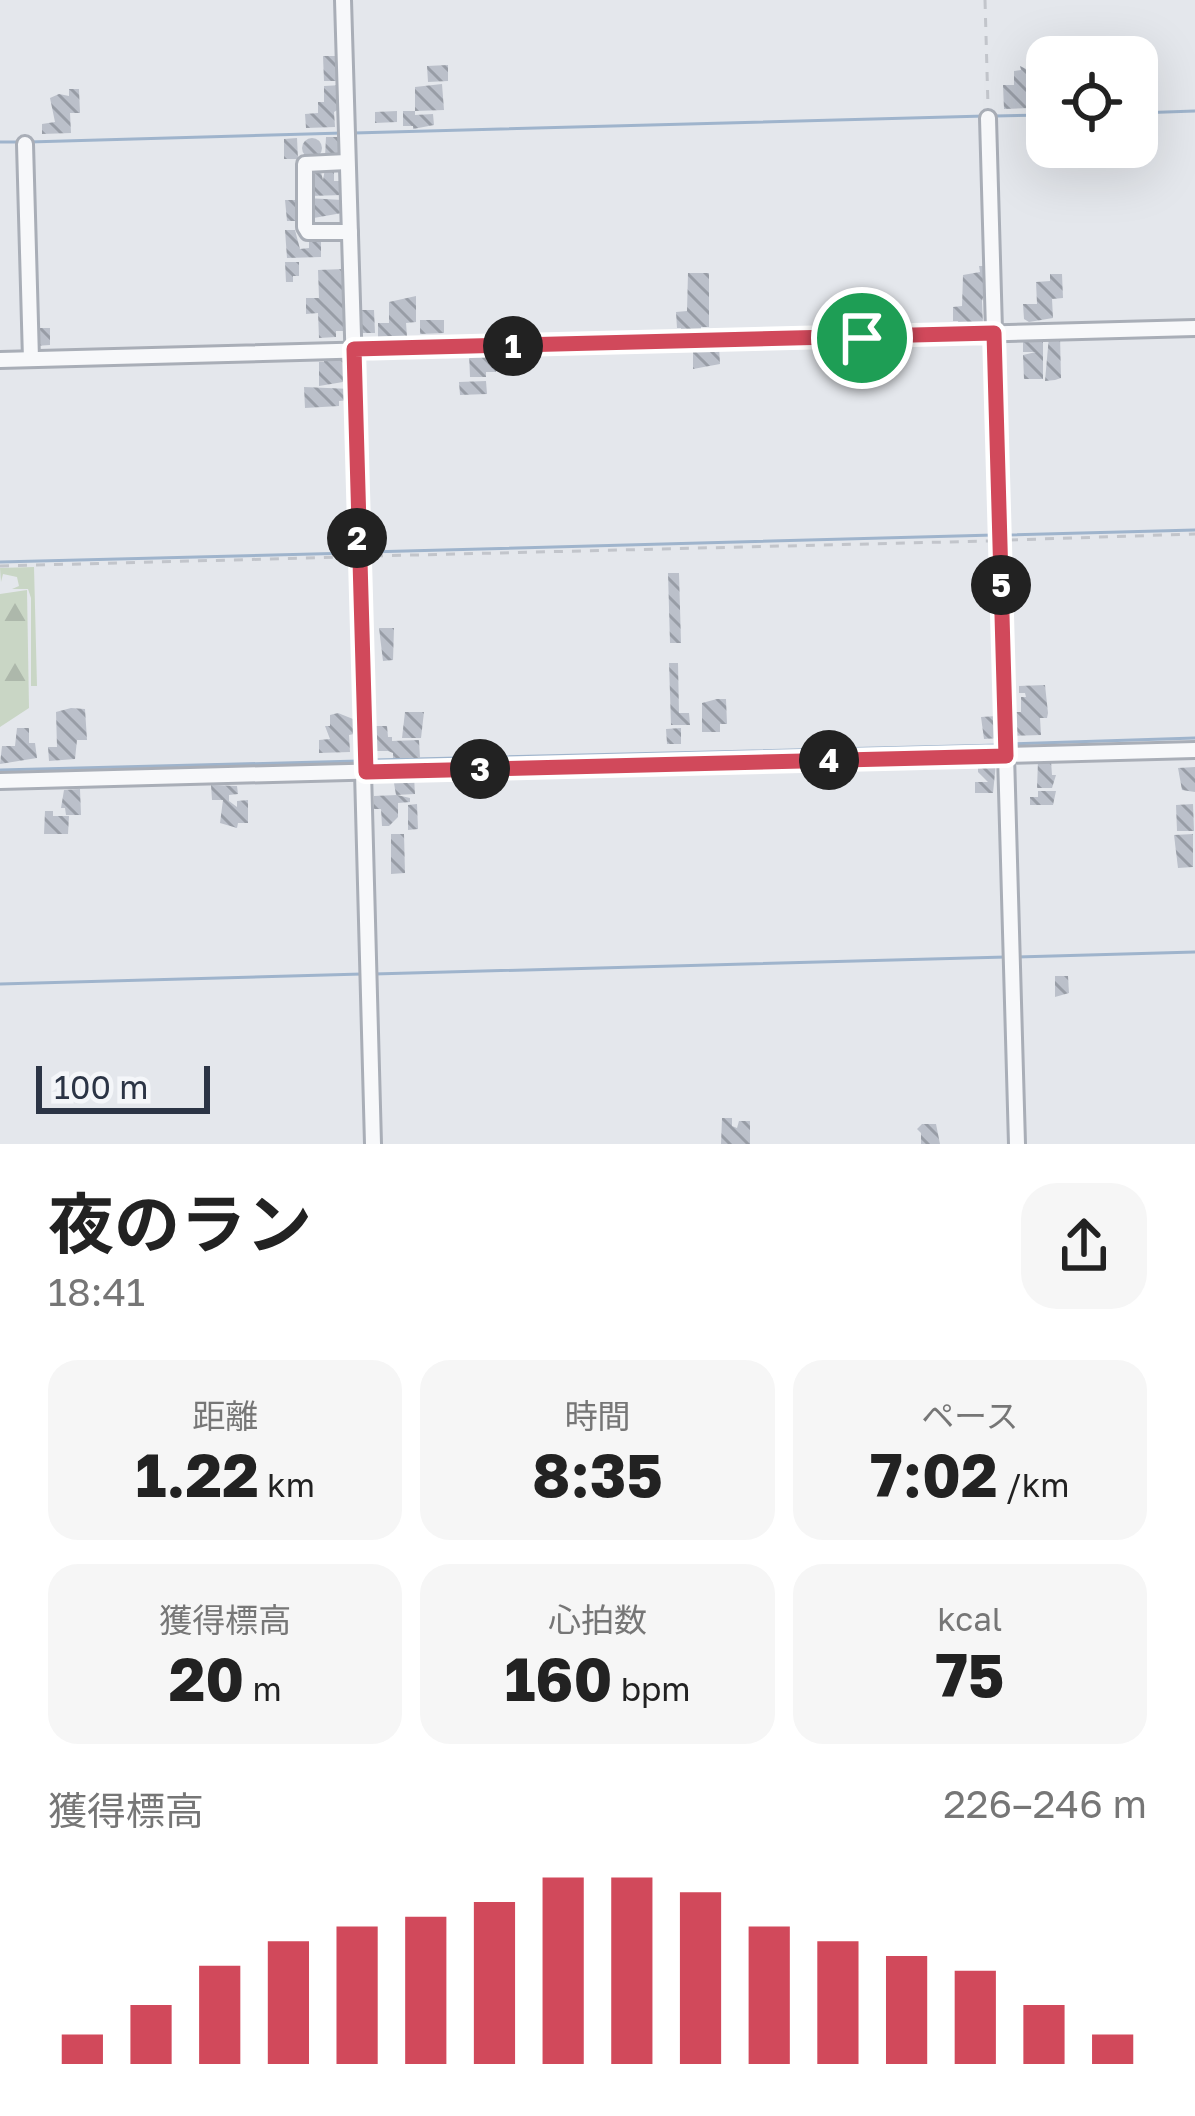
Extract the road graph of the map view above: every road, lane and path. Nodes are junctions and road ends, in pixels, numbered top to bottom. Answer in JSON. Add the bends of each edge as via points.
{"nodes":[{"id":1,"x":344,"y":0,"type":"edge"},
{"id":2,"x":985,"y":0,"type":"edge"},
{"id":3,"x":988,"y":116,"type":"joint"},
{"id":4,"x":26,"y":144,"type":"dead end"},
{"id":5,"x":347,"y":162,"type":"junction"},
{"id":6,"x":350,"y":232,"type":"junction"},
{"id":7,"x":1195,"y":328,"type":"edge"},
{"id":8,"x":994,"y":329,"type":"junction"},
{"id":9,"x":354,"y":349,"type":"junction"},
{"id":10,"x":30,"y":354,"type":"junction"},
{"id":11,"x":0,"y":359,"type":"edge"},
{"id":12,"x":1195,"y":534,"type":"edge"},
{"id":13,"x":1000,"y":541,"type":"junction"},
{"id":14,"x":357,"y":557,"type":"junction"},
{"id":15,"x":0,"y":566,"type":"edge"},
{"id":16,"x":1195,"y":750,"type":"edge"},
{"id":17,"x":1006,"y":756,"type":"junction"},
{"id":18,"x":365,"y":767,"type":"junction"},
{"id":19,"x":0,"y":781,"type":"edge"},
{"id":20,"x":373,"y":1144,"type":"edge"},
{"id":21,"x":1017,"y":1144,"type":"edge"}],
"edges":[{"from":1,"to":5,"type":"street"},
{"from":2,"to":3,"type":"path"},
{"from":3,"to":8,"type":"street"},
{"from":4,"to":10,"type":"street"},
{"from":5,"to":6,"type":"street"},
{"from":5,"to":6,"type":"street","via":[[304,164],[304,226]]},
{"from":6,"to":9,"type":"street"},
{"from":7,"to":8,"type":"street"},
{"from":8,"to":9,"type":"street"},
{"from":8,"to":13,"type":"street"},
{"from":9,"to":10,"type":"street"},
{"from":9,"to":14,"type":"street"},
{"from":10,"to":11,"type":"street"},
{"from":12,"to":13,"type":"path"},
{"from":13,"to":14,"type":"path"},
{"from":13,"to":17,"type":"street"},
{"from":14,"to":15,"type":"path"},
{"from":14,"to":18,"type":"street"},
{"from":16,"to":17,"type":"street"},
{"from":17,"to":18,"type":"street"},
{"from":17,"to":21,"type":"street"},
{"from":18,"to":19,"type":"street"},
{"from":18,"to":20,"type":"street"}]}
